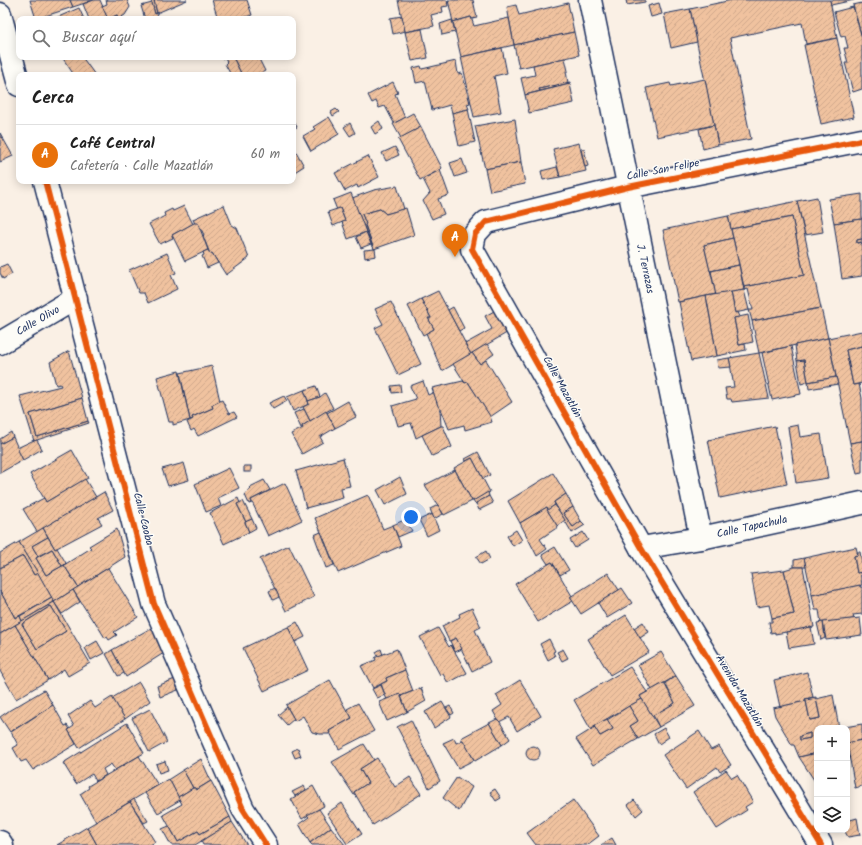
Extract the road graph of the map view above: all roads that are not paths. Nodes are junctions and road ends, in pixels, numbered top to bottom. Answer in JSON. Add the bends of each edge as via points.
{"nodes":[{"id":1,"x":590,"y":0,"type":"edge"},
{"id":2,"x":0,"y":14,"type":"edge"},
{"id":3,"x":16,"y":74,"type":"edge"},
{"id":4,"x":862,"y":140,"type":"edge"},
{"id":5,"x":46,"y":184,"type":"edge"},
{"id":6,"x":628,"y":187,"type":"junction"},
{"id":7,"x":475,"y":234,"type":"joint"},
{"id":8,"x":76,"y":298,"type":"junction"},
{"id":9,"x":0,"y":343,"type":"edge"},
{"id":10,"x":862,"y":504,"type":"edge"},
{"id":11,"x":701,"y":538,"type":"junction"},
{"id":12,"x":641,"y":548,"type":"junction"},
{"id":13,"x":0,"y":842,"type":"edge"},
{"id":14,"x":2,"y":845,"type":"edge"},
{"id":15,"x":266,"y":845,"type":"edge"},
{"id":16,"x":821,"y":845,"type":"edge"}],
"edges":[{"from":1,"to":6,"type":"street","name":"J. Terrazas"},
{"from":2,"to":3,"type":"street"},
{"from":4,"to":6,"type":"street","name":"Calle San Felipe"},
{"from":5,"to":8,"type":"street","name":"Calle Caoba"},
{"from":6,"to":7,"type":"street","name":"Calle San Felipe","via":[[486,222]]},
{"from":6,"to":11,"type":"street","name":"J. Terrazas"},
{"from":7,"to":12,"type":"street","name":"Calle Mazatlán","via":[[472,249]]},
{"from":8,"to":9,"type":"street","name":"Calle Olivo"},
{"from":8,"to":15,"type":"street","name":"Calle Caoba","via":[[154,604],[243,809]]},
{"from":10,"to":11,"type":"street","name":"Calle Tapachula"},
{"from":11,"to":12,"type":"street","name":"Calle Tapachula"},
{"from":12,"to":16,"type":"street","name":"Avenida Mazatlán"},
{"from":13,"to":14,"type":"street"}]}
